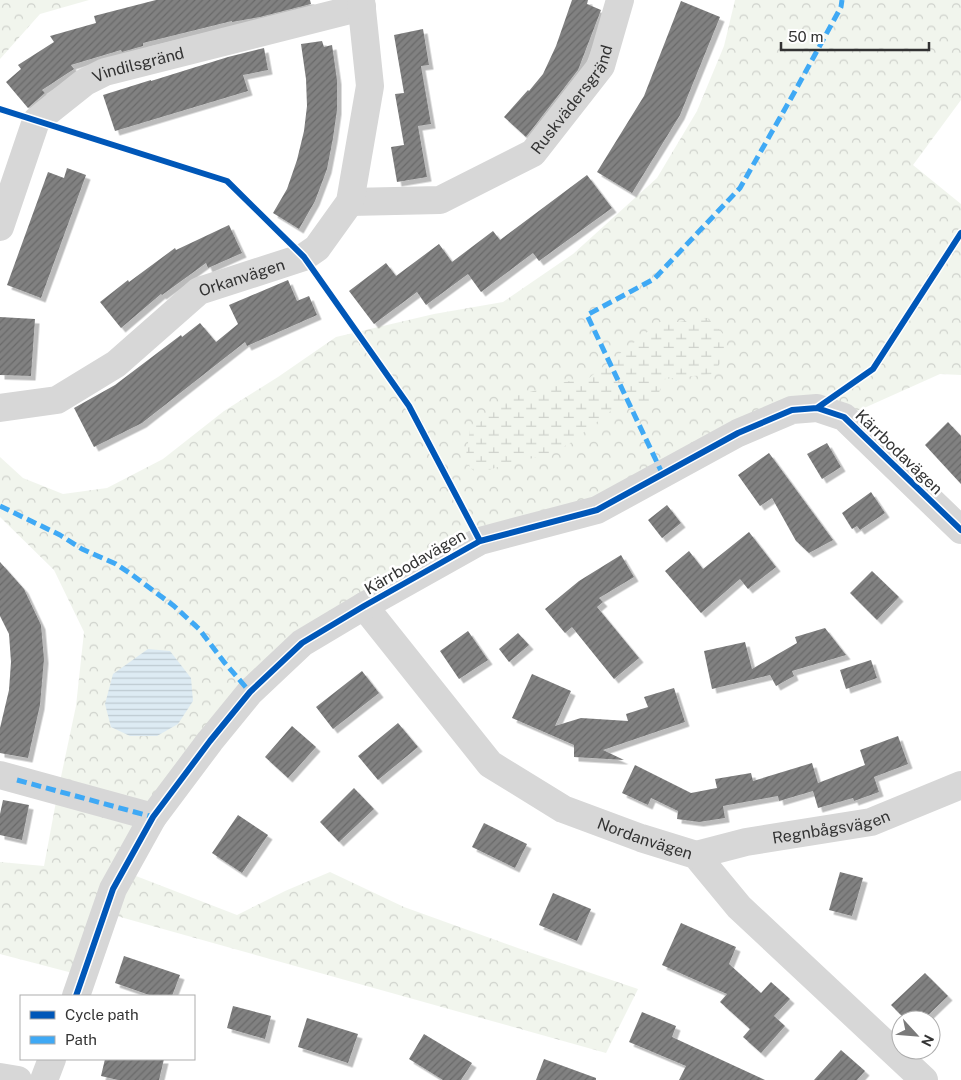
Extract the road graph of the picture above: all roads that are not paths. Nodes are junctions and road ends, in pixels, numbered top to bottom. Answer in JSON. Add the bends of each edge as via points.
{"nodes":[{"id":1,"x":620,"y":0,"type":"edge"},
{"id":2,"x":362,"y":3,"type":"edge"},
{"id":3,"x":350,"y":202,"type":"junction"},
{"id":4,"x":0,"y":228,"type":"edge"},
{"id":5,"x":0,"y":408,"type":"edge"},
{"id":6,"x":961,"y":530,"type":"edge"},
{"id":7,"x":364,"y":606,"type":"junction"},
{"id":8,"x":8,"y":778,"type":"edge"},
{"id":9,"x":961,"y":786,"type":"edge"},
{"id":10,"x":152,"y":817,"type":"junction"},
{"id":11,"x":696,"y":855,"type":"junction"},
{"id":12,"x":76,"y":995,"type":"edge"},
{"id":13,"x":52,"y":1060,"type":"edge"},
{"id":14,"x":0,"y":1076,"type":"edge"},
{"id":15,"x":18,"y":1080,"type":"edge"},
{"id":16,"x":44,"y":1080,"type":"edge"},
{"id":17,"x":924,"y":1080,"type":"edge"}],
"edges":[{"from":1,"to":3,"type":"street","name":"Ruskvädersgränd","via":[[601,66],[533,153],[440,200]]},
{"from":2,"to":3,"type":"street","name":"Orkanvägen","via":[[370,86]]},
{"from":2,"to":4,"type":"street","name":"Vindilsgränd","via":[[105,72],[85,82],[36,121]]},
{"from":3,"to":5,"type":"street","name":"Orkanvägen","via":[[317,248],[304,257],[199,292],[116,364],[57,400]]},
{"from":6,"to":7,"type":"street","name":"Kärrbodavägen","via":[[844,417],[817,408],[792,410],[738,433],[597,510],[480,540]]},
{"from":7,"to":10,"type":"street","name":"Kärrbodavägen","via":[[302,643],[250,692]]},
{"from":7,"to":11,"type":"street","name":"Nordanvägen","via":[[490,764],[562,809]]},
{"from":8,"to":10,"type":"street"},
{"from":9,"to":11,"type":"street","name":"Regnbågsvägen","via":[[871,822],[746,842]]},
{"from":10,"to":12,"type":"street","name":"Kärrbodavägen","via":[[113,889]]},
{"from":11,"to":17,"type":"street","name":"Nordanvägen","via":[[739,907]]},
{"from":13,"to":16,"type":"street"},
{"from":14,"to":15,"type":"street"}]}
